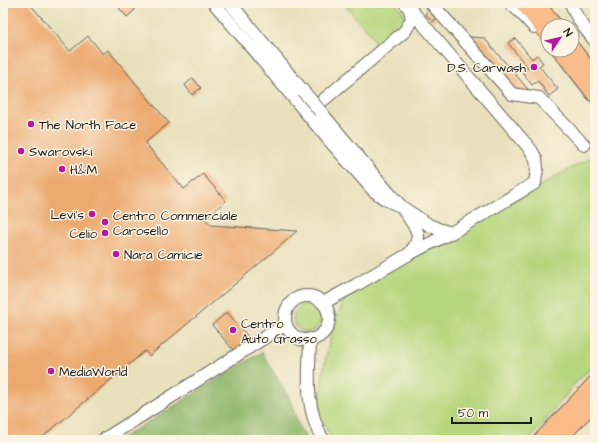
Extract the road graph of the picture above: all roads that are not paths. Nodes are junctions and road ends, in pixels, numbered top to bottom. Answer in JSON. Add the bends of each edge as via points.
{"nodes":[{"id":1,"x":214,"y":3,"type":"edge"},
{"id":2,"x":230,"y":3,"type":"edge"},
{"id":3,"x":431,"y":3,"type":"edge"},
{"id":4,"x":510,"y":3,"type":"edge"},
{"id":5,"x":523,"y":3,"type":"edge"},
{"id":6,"x":537,"y":3,"type":"edge"},
{"id":7,"x":571,"y":3,"type":"edge"},
{"id":8,"x":408,"y":6,"type":"edge"},
{"id":9,"x":549,"y":18,"type":"edge"},
{"id":10,"x":540,"y":25,"type":"edge"},
{"id":11,"x":540,"y":33,"type":"edge"},
{"id":12,"x":595,"y":41,"type":"edge"},
{"id":13,"x":580,"y":49,"type":"edge"},
{"id":14,"x":565,"y":58,"type":"edge"},
{"id":15,"x":568,"y":58,"type":"edge"},
{"id":16,"x":578,"y":58,"type":"edge"},
{"id":17,"x":595,"y":64,"type":"edge"},
{"id":18,"x":589,"y":78,"type":"edge"},
{"id":19,"x":595,"y":95,"type":"edge"},
{"id":20,"x":307,"y":114,"type":"junction"},
{"id":21,"x":584,"y":145,"type":"dead end"},
{"id":22,"x":402,"y":207,"type":"junction"},
{"id":23,"x":452,"y":233,"type":"junction"},
{"id":24,"x":409,"y":254,"type":"junction"},
{"id":25,"x":323,"y":302,"type":"junction"},
{"id":26,"x":286,"y":324,"type":"junction"},
{"id":27,"x":310,"y":339,"type":"junction"},
{"id":28,"x":595,"y":383,"type":"edge"},
{"id":29,"x":595,"y":401,"type":"edge"},
{"id":30,"x":103,"y":440,"type":"edge"},
{"id":31,"x":323,"y":440,"type":"edge"},
{"id":32,"x":541,"y":440,"type":"edge"},
{"id":33,"x":558,"y":440,"type":"edge"}],
"edges":[{"from":1,"to":20,"type":"street"},
{"from":2,"to":22,"type":"street","bridge":true},
{"from":3,"to":21,"type":"street","via":[[512,94],[539,98]]},
{"from":4,"to":11,"type":"street"},
{"from":5,"to":10,"type":"main road"},
{"from":6,"to":9,"type":"main road"},
{"from":7,"to":12,"type":"street","via":[[579,22]]},
{"from":8,"to":20,"type":"street","via":[[412,20],[406,31]]},
{"from":8,"to":23,"type":"street","via":[[536,159],[535,183]]},
{"from":13,"to":17,"type":"main road"},
{"from":14,"to":18,"type":"street"},
{"from":15,"to":18,"type":"main road"},
{"from":16,"to":18,"type":"main road"},
{"from":18,"to":19,"type":"main road"},
{"from":20,"to":22,"type":"street","via":[[374,191]]},
{"from":22,"to":23,"type":"street","via":[[429,225]]},
{"from":22,"to":24,"type":"street","via":[[418,234],[416,244]]},
{"from":23,"to":24,"type":"street"},
{"from":24,"to":25,"type":"street"},
{"from":25,"to":26,"type":"street","via":[[310,296],[296,298],[287,309]]},
{"from":25,"to":27,"type":"street","via":[[329,317],[328,325],[324,332]]},
{"from":26,"to":27,"type":"street","via":[[295,336]]},
{"from":26,"to":30,"type":"street"},
{"from":27,"to":31,"type":"street","via":[[309,400]]},
{"from":28,"to":32,"type":"main road"},
{"from":29,"to":33,"type":"main road"}]}
